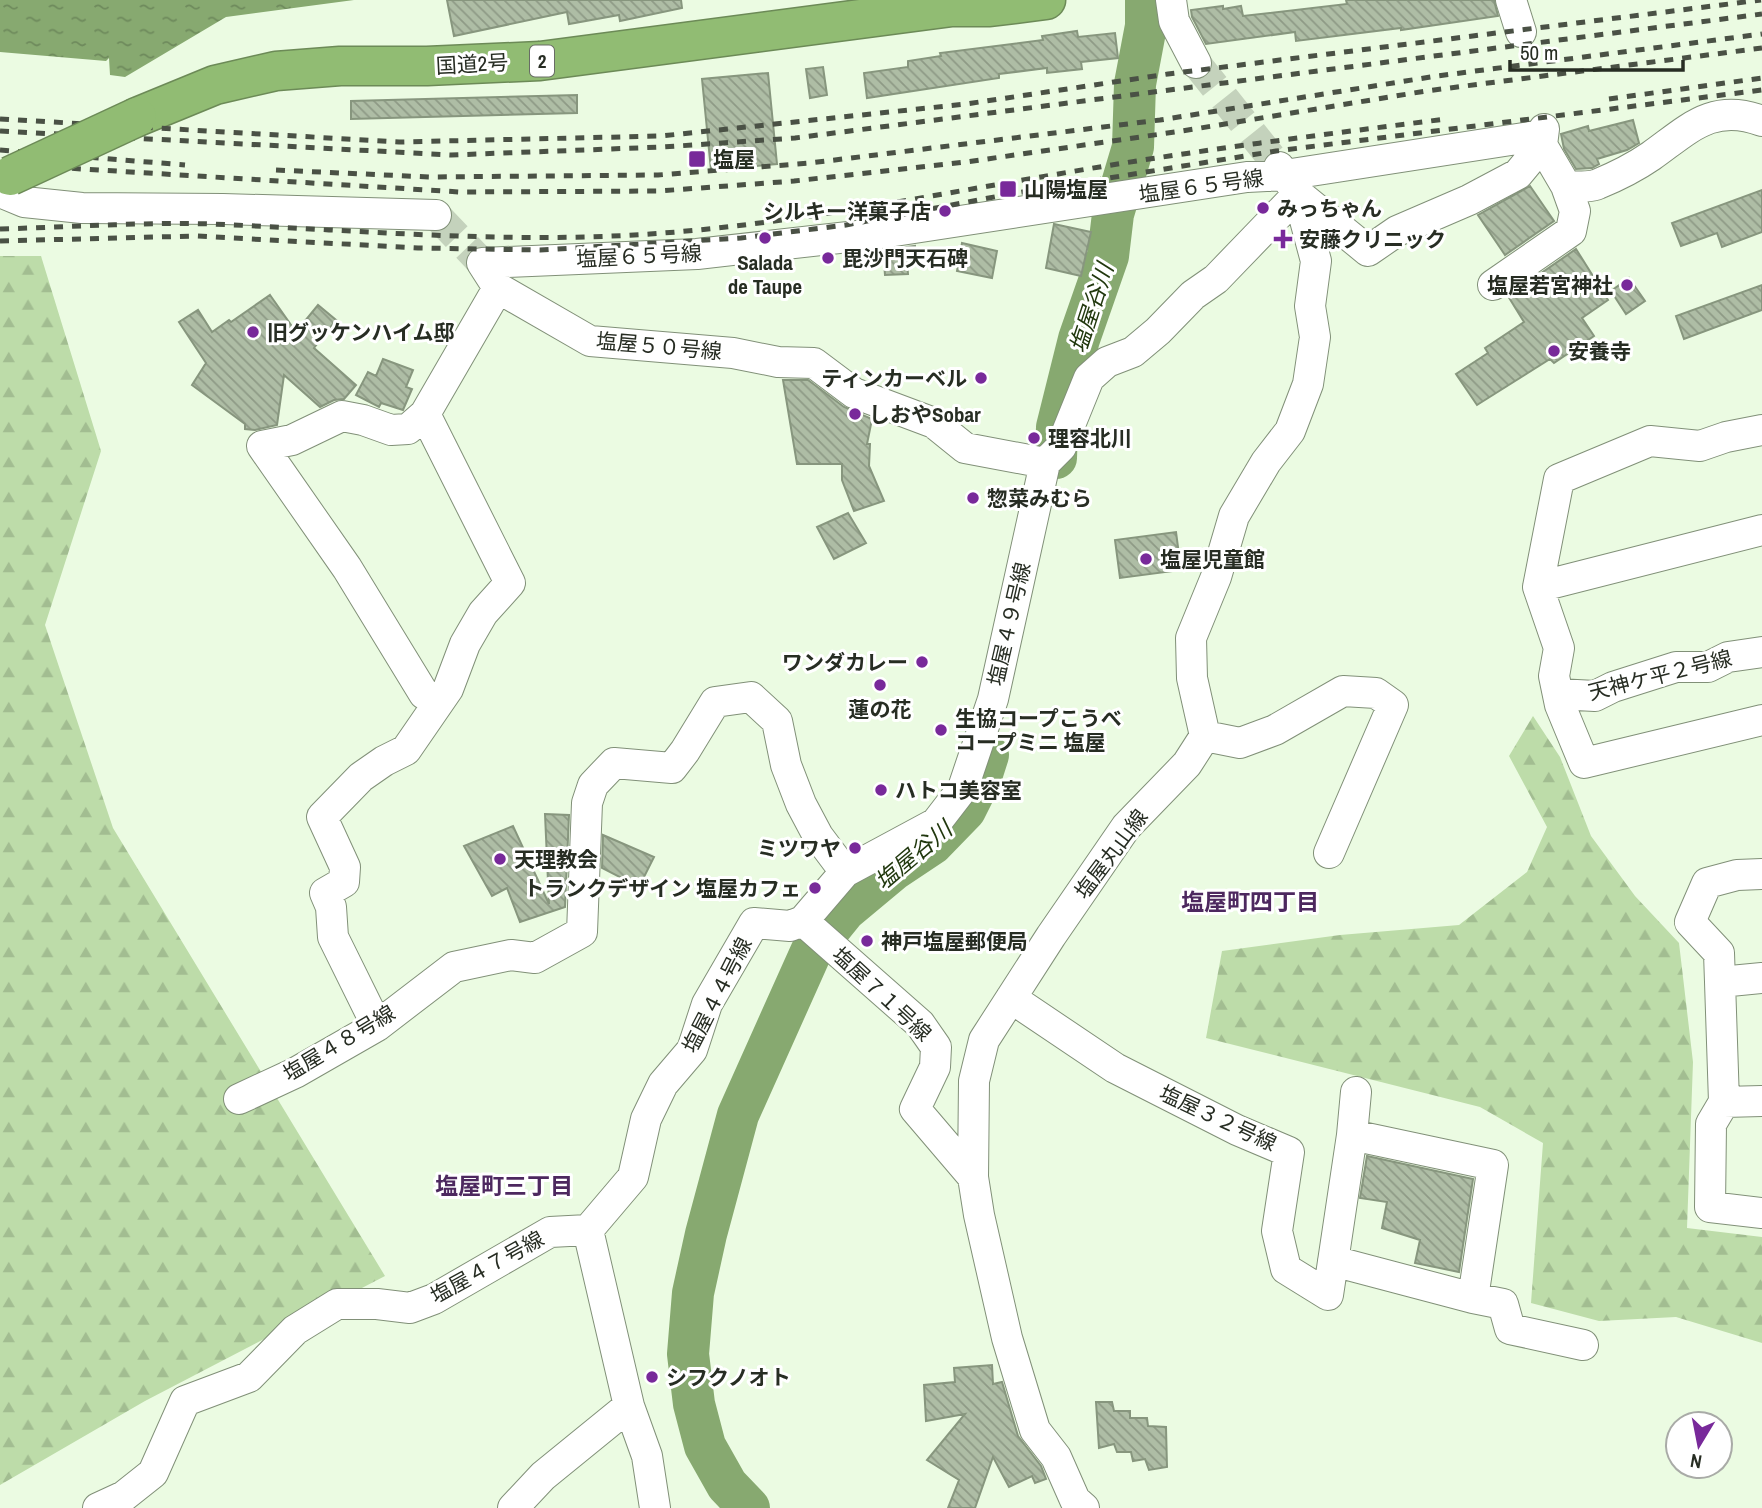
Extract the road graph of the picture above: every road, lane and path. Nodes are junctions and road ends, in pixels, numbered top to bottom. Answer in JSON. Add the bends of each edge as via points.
{"nodes":[{"id":1,"x":1046,"y":0,"type":"edge"},
{"id":2,"x":1171,"y":0,"type":"edge"},
{"id":3,"x":1511,"y":0,"type":"edge"},
{"id":4,"x":1521,"y":32,"type":"dead end"},
{"id":5,"x":1196,"y":64,"type":"tunnel mouth"},
{"id":6,"x":1762,"y":121,"type":"edge"},
{"id":7,"x":1543,"y":136,"type":"junction"},
{"id":8,"x":1288,"y":179,"type":"junction"},
{"id":9,"x":3,"y":182,"type":"edge"},
{"id":10,"x":1566,"y":186,"type":"junction"},
{"id":11,"x":436,"y":215,"type":"tunnel mouth"},
{"id":12,"x":1493,"y":285,"type":"dead end"},
{"id":13,"x":498,"y":288,"type":"junction"},
{"id":14,"x":425,"y":414,"type":"junction"},
{"id":15,"x":1762,"y":430,"type":"edge"},
{"id":16,"x":1052,"y":456,"type":"junction"},
{"id":17,"x":1762,"y":530,"type":"edge"},
{"id":18,"x":1538,"y":587,"type":"junction"},
{"id":19,"x":1762,"y":652,"type":"edge"},
{"id":20,"x":424,"y":694,"type":"dead end"},
{"id":21,"x":1558,"y":694,"type":"junction"},
{"id":22,"x":1762,"y":720,"type":"edge"},
{"id":23,"x":1205,"y":736,"type":"junction"},
{"id":24,"x":1329,"y":853,"type":"dead end"},
{"id":25,"x":845,"y":872,"type":"junction"},
{"id":26,"x":1762,"y":874,"type":"edge"},
{"id":27,"x":806,"y":925,"type":"junction"},
{"id":28,"x":1762,"y":978,"type":"edge"},
{"id":29,"x":1720,"y":982,"type":"junction"},
{"id":30,"x":1011,"y":998,"type":"junction"},
{"id":31,"x":377,"y":1026,"type":"junction"},
{"id":32,"x":1356,"y":1092,"type":"dead end"},
{"id":33,"x":239,"y":1099,"type":"dead end"},
{"id":34,"x":1762,"y":1101,"type":"edge"},
{"id":35,"x":1724,"y":1102,"type":"junction"},
{"id":36,"x":1352,"y":1135,"type":"junction"},
{"id":37,"x":973,"y":1177,"type":"junction"},
{"id":38,"x":1762,"y":1213,"type":"edge"},
{"id":39,"x":588,"y":1230,"type":"junction"},
{"id":40,"x":1333,"y":1261,"type":"junction"},
{"id":41,"x":1473,"y":1298,"type":"junction"},
{"id":42,"x":1583,"y":1345,"type":"dead end"},
{"id":43,"x":629,"y":1406,"type":"junction"},
{"id":44,"x":98,"y":1508,"type":"edge"},
{"id":45,"x":513,"y":1508,"type":"edge"},
{"id":46,"x":655,"y":1508,"type":"edge"},
{"id":47,"x":1084,"y":1508,"type":"edge"}],
"edges":[{"from":1,"to":9,"type":"highway","name":"国道2号","number":"2","bridge":true,"via":[[952,7],[540,61],[276,71],[215,85]]},
{"from":2,"to":5,"type":"street","via":[[1174,21]]},
{"from":3,"to":4,"type":"street"},
{"from":6,"to":10,"type":"street","via":[[1747,115],[1715,115],[1691,125],[1649,157],[1595,186]]},
{"from":7,"to":8,"type":"street","name":"塩屋６５号線"},
{"from":7,"to":8,"type":"street","via":[[1518,174],[1397,231],[1368,251]]},
{"from":7,"to":10,"type":"street"},
{"from":8,"to":13,"type":"street","name":"塩屋６５号線","via":[[1247,177],[875,234],[697,254],[482,263]]},
{"from":8,"to":16,"type":"street","name":"塩屋４９号線","via":[[1216,279],[1133,352],[1107,362],[1089,378]]},
{"from":8,"to":23,"type":"street","via":[[1316,261],[1310,306],[1315,337],[1308,384],[1290,431],[1234,516],[1191,638],[1192,678]]},
{"from":9,"to":11,"type":"street","via":[[24,202],[82,208]]},
{"from":10,"to":12,"type":"street","via":[[1575,211],[1571,231]]},
{"from":13,"to":14,"type":"street"},
{"from":13,"to":16,"type":"street","name":"塩屋５０号線","via":[[590,341],[814,363],[854,393],[934,423],[965,448]]},
{"from":14,"to":20,"type":"street","via":[[408,429],[391,430],[342,416],[292,440],[262,446],[347,568]]},
{"from":14,"to":31,"type":"street","via":[[510,583],[483,614],[465,644],[448,689],[407,750],[361,776],[322,817],[345,867],[344,882],[325,893],[333,937]]},
{"from":15,"to":18,"type":"street","via":[[1700,446],[1650,441],[1559,479]]},
{"from":16,"to":25,"type":"street","name":"塩屋４９号線","via":[[993,699],[963,788],[936,822]]},
{"from":17,"to":18,"type":"street"},
{"from":18,"to":21,"type":"street","via":[[1559,648],[1554,676]]},
{"from":19,"to":21,"type":"street","name":"天神ケ平２号線","via":[[1728,657],[1708,667],[1676,667],[1595,696]]},
{"from":21,"to":22,"type":"street","via":[[1584,763]]},
{"from":23,"to":24,"type":"street","via":[[1240,743],[1275,730],[1343,691],[1376,693],[1393,705]]},
{"from":23,"to":30,"type":"street","name":"塩屋丸山線","via":[[1187,764],[1126,827]]},
{"from":25,"to":27,"type":"street"},
{"from":25,"to":31,"type":"street","name":"塩屋４８号線","via":[[801,804],[786,765],[777,721],[751,697],[715,702],[672,768],[614,764],[593,785],[587,803],[582,932],[535,958],[511,955],[454,967]]},
{"from":26,"to":29,"type":"street","via":[[1707,883],[1690,922],[1719,953]]},
{"from":27,"to":37,"type":"street","name":"塩屋７１号線","via":[[920,1024],[936,1046],[935,1067],[915,1109]]},
{"from":27,"to":39,"type":"street","name":"塩屋４４号線","via":[[754,923],[707,1004],[692,1050],[663,1084],[646,1119],[633,1177]]},
{"from":28,"to":29,"type":"street"},
{"from":29,"to":35,"type":"street"},
{"from":30,"to":37,"type":"street","name":"塩屋丸山線","via":[[984,1040],[974,1081]]},
{"from":30,"to":40,"type":"street","name":"塩屋３２号線","via":[[1115,1068],[1289,1152],[1277,1231],[1286,1269],[1328,1296]]},
{"from":31,"to":33,"type":"street","name":"塩屋４８号線"},
{"from":32,"to":36,"type":"street","name":"塩屋３２号線"},
{"from":34,"to":35,"type":"street"},
{"from":35,"to":38,"type":"street","via":[[1711,1124],[1710,1207]]},
{"from":36,"to":40,"type":"street","name":"塩屋３２号線"},
{"from":36,"to":41,"type":"street","via":[[1493,1165]]},
{"from":37,"to":47,"type":"street","name":"塩屋丸山線","via":[[1007,1338],[1035,1430]]},
{"from":39,"to":43,"type":"street"},
{"from":39,"to":44,"type":"street","name":"塩屋４７号線","via":[[550,1232],[445,1293],[410,1308],[337,1304],[295,1329],[249,1377],[185,1401],[153,1473],[124,1496]]},
{"from":40,"to":41,"type":"street"},
{"from":41,"to":42,"type":"street","via":[[1503,1304],[1510,1329]]},
{"from":43,"to":45,"type":"street","via":[[543,1476]]},
{"from":43,"to":46,"type":"street","via":[[647,1456]]}]}
